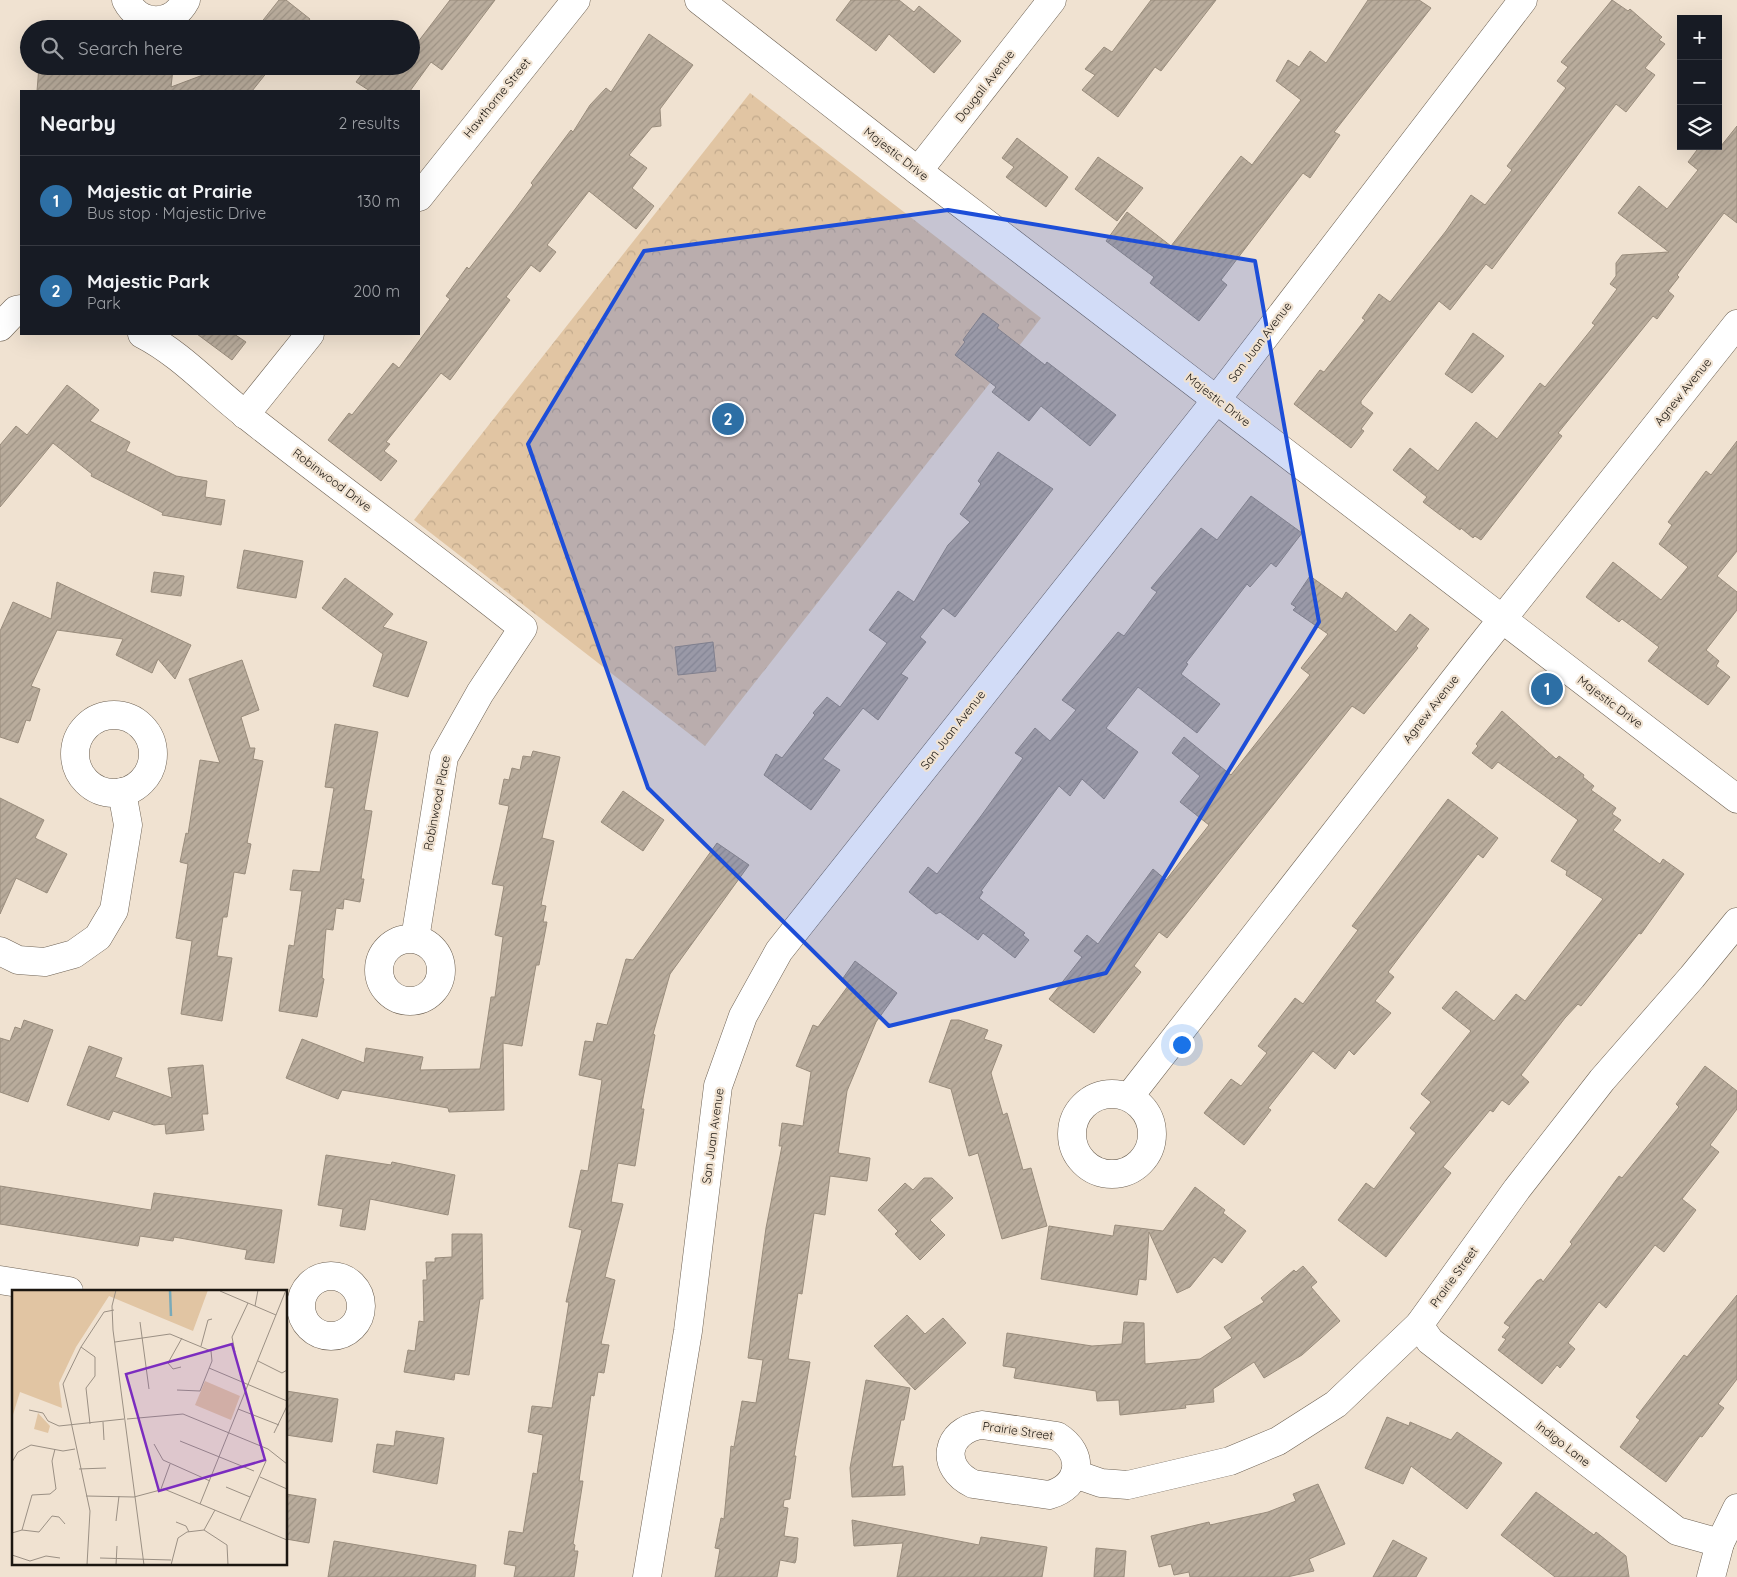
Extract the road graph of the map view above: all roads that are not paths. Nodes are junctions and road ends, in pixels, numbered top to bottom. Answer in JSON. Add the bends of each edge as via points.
{"nodes":[{"id":1,"x":126,"y":0,"type":"edge"},
{"id":2,"x":186,"y":0,"type":"edge"},
{"id":3,"x":576,"y":0,"type":"edge"},
{"id":4,"x":699,"y":0,"type":"edge"},
{"id":5,"x":1052,"y":0,"type":"edge"},
{"id":6,"x":1523,"y":0,"type":"edge"},
{"id":7,"x":150,"y":20,"type":"edge"},
{"id":8,"x":164,"y":20,"type":"edge"},
{"id":9,"x":918,"y":171,"type":"junction"},
{"id":10,"x":420,"y":196,"type":"edge"},
{"id":11,"x":20,"y":308,"type":"edge"},
{"id":12,"x":1737,"y":324,"type":"edge"},
{"id":13,"x":0,"y":327,"type":"edge"},
{"id":14,"x":144,"y":335,"type":"edge"},
{"id":15,"x":309,"y":335,"type":"edge"},
{"id":16,"x":1217,"y":399,"type":"junction"},
{"id":17,"x":245,"y":414,"type":"junction"},
{"id":18,"x":1502,"y":619,"type":"junction"},
{"id":19,"x":523,"y":628,"type":"joint"},
{"id":20,"x":122,"y":792,"type":"dead end"},
{"id":21,"x":1737,"y":799,"type":"edge"},
{"id":22,"x":1737,"y":922,"type":"edge"},
{"id":23,"x":415,"y":939,"type":"dead end"},
{"id":24,"x":0,"y":951,"type":"edge"},
{"id":25,"x":1129,"y":1097,"type":"dead end"},
{"id":26,"x":0,"y":1280,"type":"edge"},
{"id":27,"x":63,"y":1290,"type":"edge"},
{"id":28,"x":1419,"y":1325,"type":"junction"},
{"id":29,"x":1075,"y":1474,"type":"dead end"},
{"id":30,"x":1737,"y":1508,"type":"edge"},
{"id":31,"x":1720,"y":1543,"type":"junction"},
{"id":32,"x":647,"y":1577,"type":"edge"},
{"id":33,"x":1711,"y":1577,"type":"edge"}],
"edges":[{"from":1,"to":7,"type":"street","via":[[131,9]]},
{"from":2,"to":8,"type":"street","via":[[180,10]]},
{"from":3,"to":10,"type":"street","name":"Hawthorne Street"},
{"from":4,"to":9,"type":"street","name":"Majestic Drive"},
{"from":5,"to":9,"type":"street","name":"Dougall Avenue"},
{"from":6,"to":16,"type":"street","name":"San Juan Avenue"},
{"from":9,"to":16,"type":"street","name":"Majestic Drive"},
{"from":11,"to":13,"type":"street"},
{"from":12,"to":18,"type":"street","name":"Agnew Avenue"},
{"from":14,"to":17,"type":"street","name":"Robinwood Drive","via":[[162,344]]},
{"from":15,"to":17,"type":"street"},
{"from":16,"to":18,"type":"street","name":"Majestic Drive"},
{"from":16,"to":32,"type":"street","name":"San Juan Avenue","via":[[779,951],[743,1016],[718,1086],[688,1331]]},
{"from":17,"to":19,"type":"street","name":"Robinwood Drive"},
{"from":18,"to":21,"type":"street","name":"Majestic Drive"},
{"from":18,"to":25,"type":"street","name":"Agnew Avenue"},
{"from":19,"to":23,"type":"street","name":"Robinwood Place","via":[[480,693],[444,757]]},
{"from":20,"to":24,"type":"street","via":[[128,825],[116,901],[98,937],[74,954],[46,962],[18,960]]},
{"from":22,"to":28,"type":"street","name":"Prairie Street","via":[[1602,1080]]},
{"from":26,"to":27,"type":"street"},
{"from":28,"to":29,"type":"street","name":"Prairie Street","via":[[1336,1404],[1278,1441],[1230,1461],[1128,1485],[1101,1483]]},
{"from":28,"to":31,"type":"street","name":"Indigo Lane","via":[[1430,1341],[1677,1531]]},
{"from":30,"to":31,"type":"street"},
{"from":31,"to":33,"type":"street"}]}
